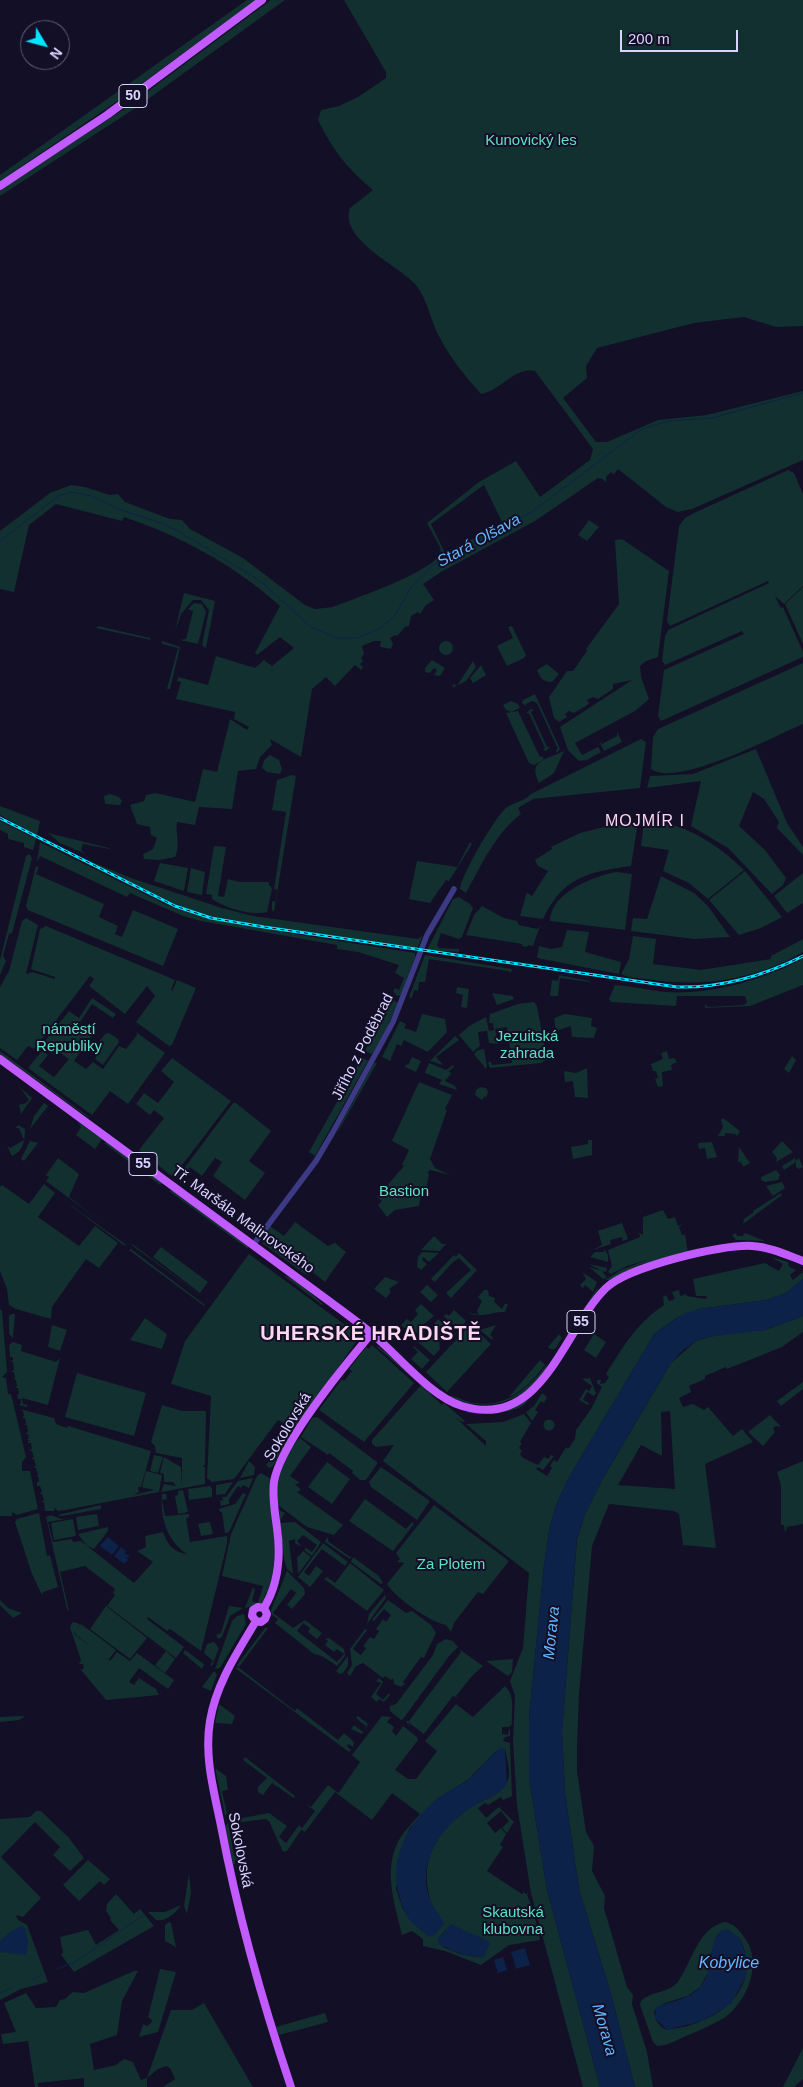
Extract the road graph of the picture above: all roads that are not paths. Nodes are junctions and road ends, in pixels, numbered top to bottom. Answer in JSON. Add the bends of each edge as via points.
{"nodes":[{"id":1,"x":262,"y":0,"type":"edge"},
{"id":2,"x":0,"y":186,"type":"edge"},
{"id":3,"x":454,"y":889,"type":"dead end"},
{"id":4,"x":0,"y":1059,"type":"edge"},
{"id":5,"x":253,"y":1245,"type":"junction"},
{"id":6,"x":803,"y":1261,"type":"edge"},
{"id":7,"x":371,"y":1334,"type":"junction"},
{"id":8,"x":291,"y":2087,"type":"edge"}],
"edges":[{"from":1,"to":2,"type":"main road","number":"50","via":[[107,115]]},
{"from":3,"to":5,"type":"street","name":"Jiřího z Poděbrad","via":[[427,935],[387,1035],[316,1161]]},
{"from":4,"to":5,"type":"main road","name":"Tř. Maršála Malinovského","number":"55"},
{"from":5,"to":7,"type":"main road","name":"Tř. Maršála Malinovského","number":"55"},
{"from":6,"to":7,"type":"main road","number":"55","via":[[752,1246],[730,1247],[639,1268],[612,1283],[594,1302],[539,1384],[504,1406],[478,1409],[448,1400]]},
{"from":7,"to":8,"type":"main road","name":"Sokolovská","via":[[312,1411],[279,1466],[273,1497],[279,1542],[273,1588],[264,1608],[253,1610],[252,1616],[256,1621],[216,1695],[209,1730],[209,1760],[244,1936]]}]}
